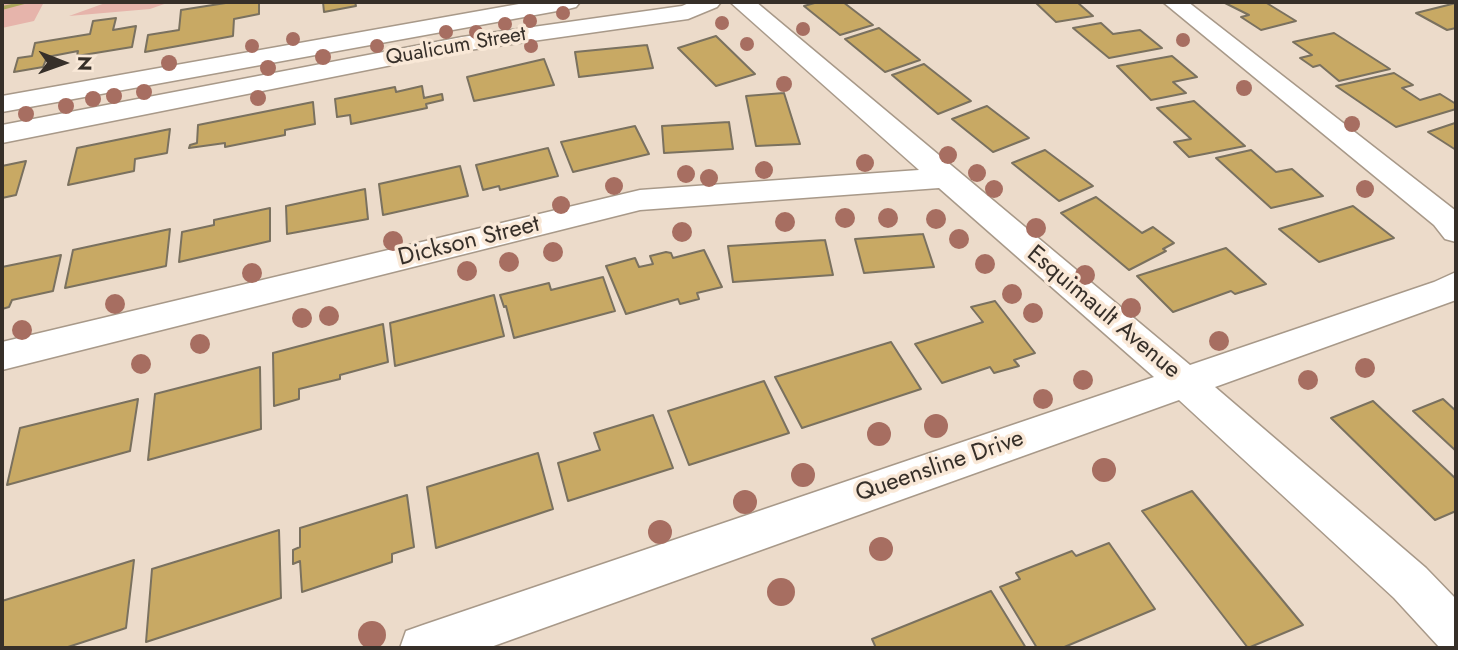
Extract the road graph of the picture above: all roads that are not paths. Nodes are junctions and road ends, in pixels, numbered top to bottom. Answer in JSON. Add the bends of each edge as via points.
{"nodes":[{"id":1,"x":568,"y":2,"type":"edge"},
{"id":2,"x":709,"y":2,"type":"edge"},
{"id":3,"x":742,"y":2,"type":"edge"},
{"id":4,"x":1174,"y":2,"type":"edge"},
{"id":5,"x":210,"y":67,"type":"junction"},
{"id":6,"x":203,"y":97,"type":"junction"},
{"id":7,"x":2,"y":104,"type":"edge"},
{"id":8,"x":2,"y":134,"type":"edge"},
{"id":9,"x":944,"y":178,"type":"junction"},
{"id":10,"x":1456,"y":231,"type":"edge"},
{"id":11,"x":1456,"y":284,"type":"edge"},
{"id":12,"x":2,"y":356,"type":"edge"},
{"id":13,"x":1183,"y":381,"type":"junction"},
{"id":14,"x":1456,"y":632,"type":"edge"},
{"id":15,"x":422,"y":648,"type":"edge"}],
"edges":[{"from":1,"to":5,"type":"street","name":"Qualicum Street"},
{"from":2,"to":6,"type":"street","name":"Qualicum Street","via":[[688,12],[462,44]]},
{"from":3,"to":9,"type":"street","name":"Esquimault Avenue"},
{"from":4,"to":10,"type":"street"},
{"from":5,"to":6,"type":"street"},
{"from":5,"to":7,"type":"street","name":"Qualicum Street"},
{"from":6,"to":8,"type":"street","name":"Qualicum Street"},
{"from":9,"to":12,"type":"street","name":"Dickson Street","via":[[640,200]]},
{"from":9,"to":13,"type":"street","name":"Esquimault Avenue"},
{"from":11,"to":13,"type":"street","name":"Queensline Drive"},
{"from":13,"to":14,"type":"street","name":"Esquimault Avenue","via":[[1410,583]]},
{"from":13,"to":15,"type":"street","name":"Queensline Drive"}]}
